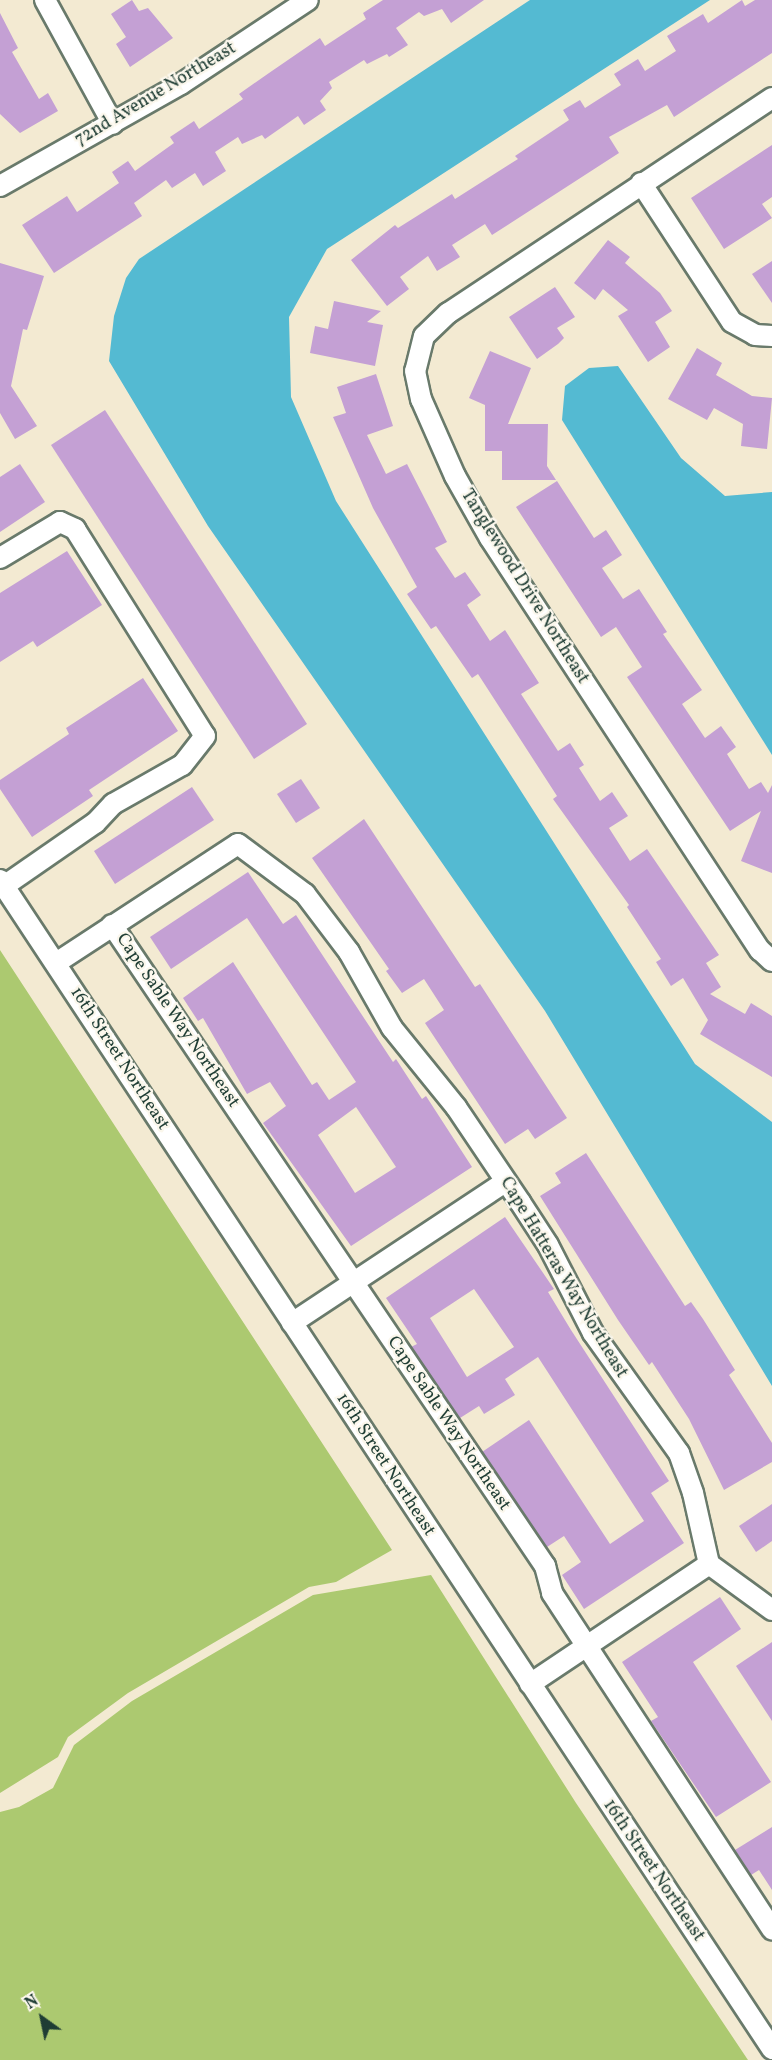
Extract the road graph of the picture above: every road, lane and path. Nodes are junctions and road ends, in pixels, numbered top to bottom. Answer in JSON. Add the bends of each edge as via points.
{"nodes":[{"id":1,"x":45,"y":0,"type":"edge"},
{"id":2,"x":308,"y":0,"type":"edge"},
{"id":3,"x":772,"y":98,"type":"edge"},
{"id":4,"x":113,"y":123,"type":"junction"},
{"id":5,"x":641,"y":183,"type":"junction"},
{"id":6,"x":0,"y":186,"type":"edge"},
{"id":7,"x":772,"y":336,"type":"edge"},
{"id":8,"x":0,"y":558,"type":"edge"},
{"id":9,"x":2,"y":883,"type":"edge"},
{"id":10,"x":112,"y":925,"type":"junction"},
{"id":11,"x":772,"y":961,"type":"edge"},
{"id":12,"x":56,"y":963,"type":"junction"},
{"id":13,"x":506,"y":1182,"type":"junction"},
{"id":14,"x":353,"y":1282,"type":"junction"},
{"id":15,"x":292,"y":1323,"type":"junction"},
{"id":16,"x":709,"y":1564,"type":"junction"},
{"id":17,"x":772,"y":1610,"type":"edge"},
{"id":18,"x":586,"y":1645,"type":"junction"},
{"id":19,"x":530,"y":1684,"type":"junction"},
{"id":20,"x":772,"y":1929,"type":"edge"},
{"id":21,"x":772,"y":2049,"type":"edge"}],
"edges":[{"from":1,"to":4,"type":"street"},
{"from":2,"to":4,"type":"street","name":"72nd Avenue Northeast","via":[[181,84]]},
{"from":3,"to":5,"type":"street","name":"Tanglewood Drive Northeast"},
{"from":4,"to":6,"type":"street","name":"72nd Avenue Northeast"},
{"from":5,"to":7,"type":"street","via":[[732,322],[755,334]]},
{"from":5,"to":11,"type":"street","name":"Tanglewood Drive Northeast","via":[[448,313],[424,336],[416,371],[425,410],[455,476],[490,538],[760,950]]},
{"from":8,"to":9,"type":"street","via":[[60,522],[75,529],[205,736],[182,765],[113,804],[95,824]]},
{"from":9,"to":12,"type":"street","name":"16th Street Northeast"},
{"from":10,"to":12,"type":"street"},
{"from":10,"to":13,"type":"street","name":"Cape Hatteras Way Northeast","via":[[238,844],[305,894],[330,923],[392,1028],[456,1107]]},
{"from":10,"to":14,"type":"street","name":"Cape Sable Way Northeast"},
{"from":12,"to":15,"type":"street","name":"16th Street Northeast"},
{"from":13,"to":14,"type":"street"},
{"from":13,"to":16,"type":"street","name":"Cape Hatteras Way Northeast","via":[[548,1245],[593,1333],[679,1454],[693,1493]]},
{"from":14,"to":15,"type":"street"},
{"from":14,"to":18,"type":"street","name":"Cape Sable Way Northeast","via":[[545,1566],[552,1593]]},
{"from":15,"to":19,"type":"street","name":"16th Street Northeast"},
{"from":16,"to":17,"type":"street"},
{"from":16,"to":18,"type":"street"},
{"from":18,"to":19,"type":"street"},
{"from":18,"to":20,"type":"street","name":"Cape Sable Way Northeast"},
{"from":19,"to":21,"type":"street","name":"16th Street Northeast"}]}
